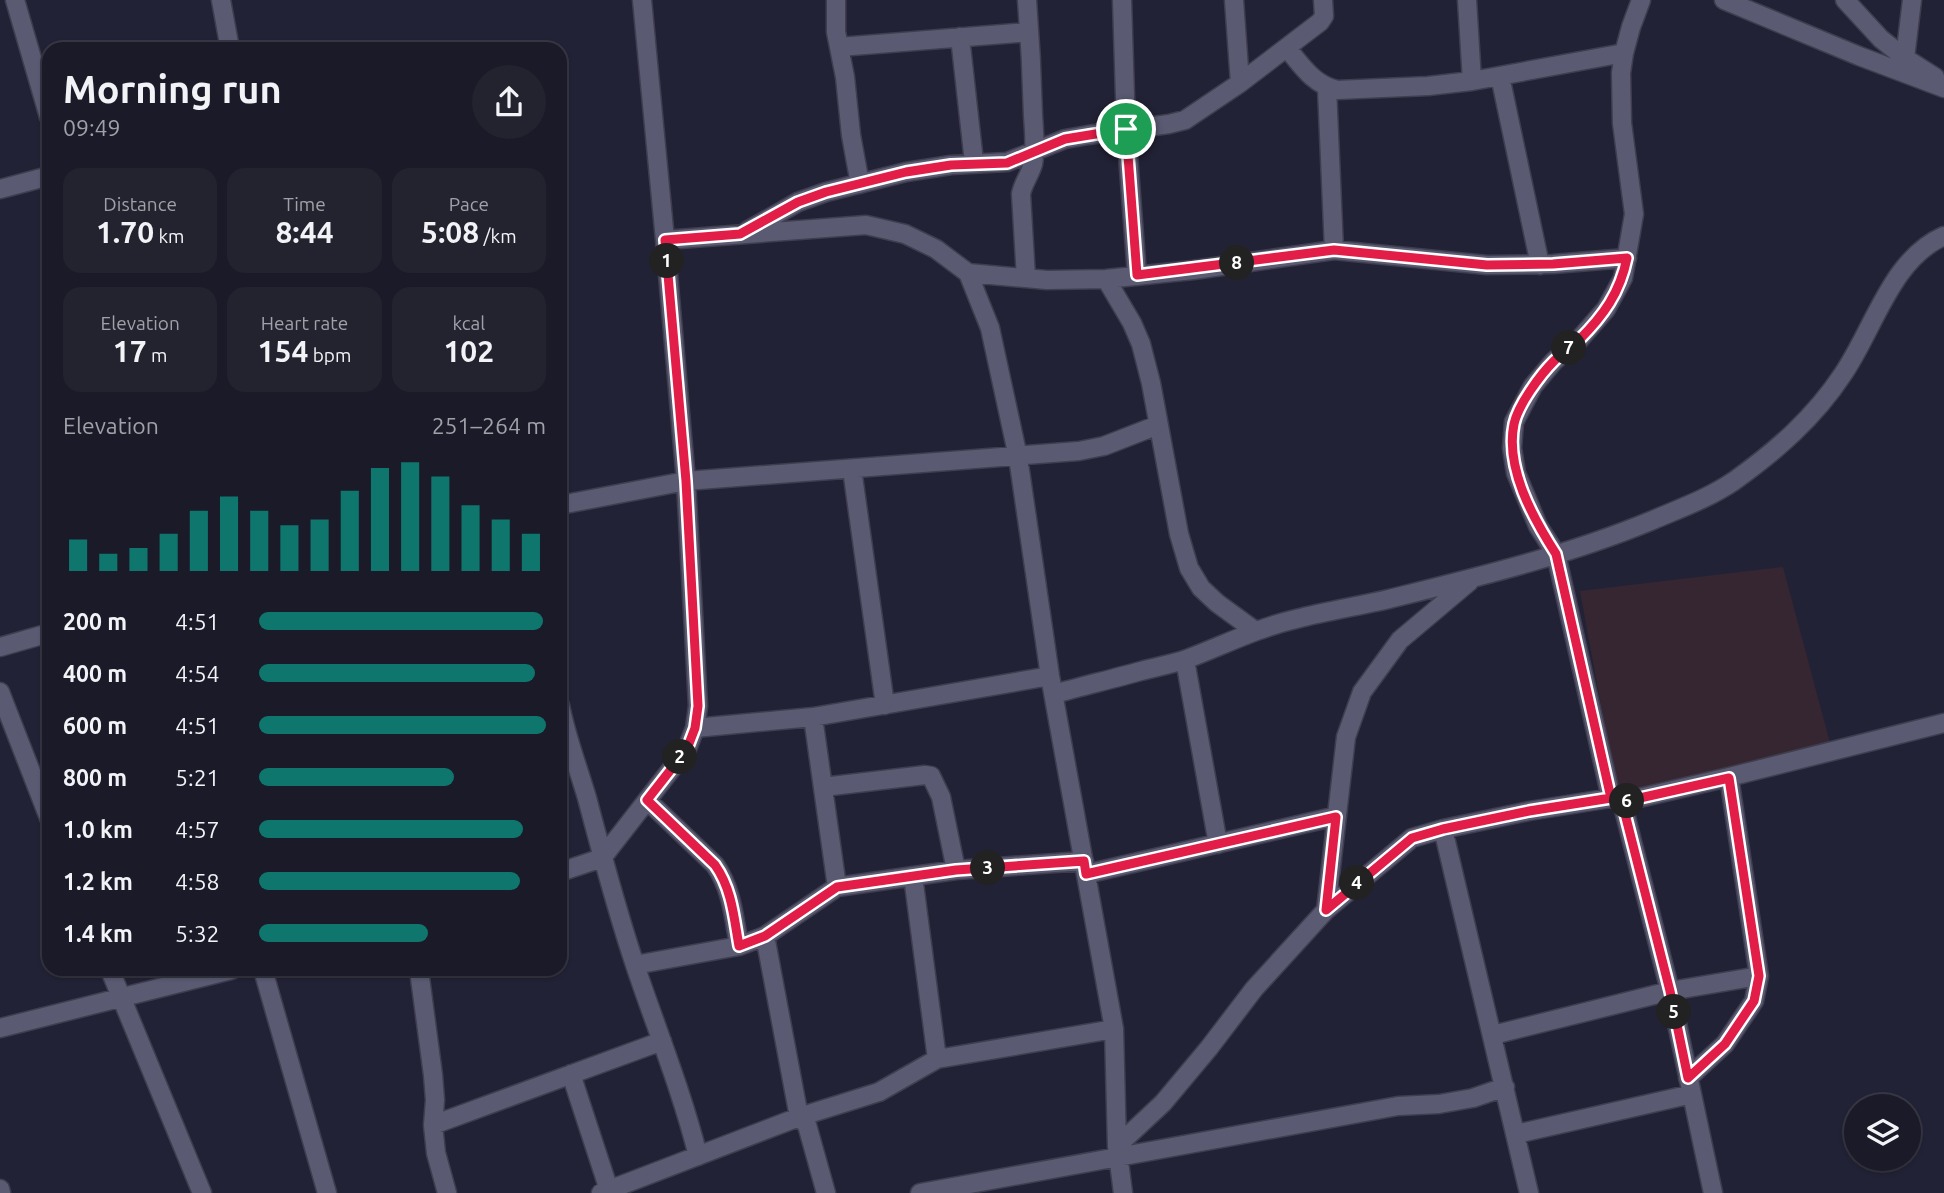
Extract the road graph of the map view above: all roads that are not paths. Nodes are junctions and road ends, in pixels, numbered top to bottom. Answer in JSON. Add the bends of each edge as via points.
{"nodes":[{"id":1,"x":15,"y":0,"type":"edge"},
{"id":2,"x":221,"y":0,"type":"edge"},
{"id":3,"x":642,"y":0,"type":"edge"},
{"id":4,"x":835,"y":0,"type":"edge"},
{"id":5,"x":1027,"y":0,"type":"edge"},
{"id":6,"x":1122,"y":0,"type":"edge"},
{"id":7,"x":1234,"y":0,"type":"edge"},
{"id":8,"x":1324,"y":0,"type":"edge"},
{"id":9,"x":1467,"y":0,"type":"edge"},
{"id":10,"x":1642,"y":0,"type":"edge"},
{"id":11,"x":1724,"y":0,"type":"edge"},
{"id":12,"x":1845,"y":0,"type":"edge"},
{"id":13,"x":1912,"y":0,"type":"edge"},
{"id":14,"x":1029,"y":32,"type":"junction"},
{"id":15,"x":960,"y":37,"type":"junction"},
{"id":16,"x":229,"y":42,"type":"edge"},
{"id":17,"x":839,"y":47,"type":"junction"},
{"id":18,"x":1287,"y":48,"type":"junction"},
{"id":19,"x":1624,"y":53,"type":"junction"},
{"id":20,"x":1905,"y":58,"type":"junction"},
{"id":21,"x":1500,"y":76,"type":"junction"},
{"id":22,"x":1472,"y":81,"type":"junction"},
{"id":23,"x":1240,"y":83,"type":"junction"},
{"id":24,"x":1944,"y":86,"type":"edge"},
{"id":25,"x":1327,"y":88,"type":"junction"},
{"id":26,"x":42,"y":93,"type":"edge"},
{"id":27,"x":1126,"y":129,"type":"junction"},
{"id":28,"x":1034,"y":151,"type":"junction"},
{"id":29,"x":974,"y":163,"type":"junction"},
{"id":30,"x":42,"y":178,"type":"edge"},
{"id":31,"x":860,"y":184,"type":"junction"},
{"id":32,"x":0,"y":189,"type":"edge"},
{"id":33,"x":740,"y":234,"type":"junction"},
{"id":34,"x":1944,"y":236,"type":"edge"},
{"id":35,"x":665,"y":240,"type":"junction"},
{"id":36,"x":1334,"y":250,"type":"junction"},
{"id":37,"x":1627,"y":258,"type":"junction"},
{"id":38,"x":1541,"y":265,"type":"junction"},
{"id":39,"x":968,"y":273,"type":"junction"},
{"id":40,"x":1137,"y":275,"type":"junction"},
{"id":41,"x":1026,"y":278,"type":"junction"},
{"id":42,"x":1106,"y":279,"type":"junction"},
{"id":43,"x":1158,"y":425,"type":"junction"},
{"id":44,"x":1018,"y":457,"type":"junction"},
{"id":45,"x":852,"y":469,"type":"junction"},
{"id":46,"x":686,"y":481,"type":"junction"},
{"id":47,"x":567,"y":504,"type":"edge"},
{"id":48,"x":1556,"y":554,"type":"junction"},
{"id":49,"x":1476,"y":576,"type":"junction"},
{"id":50,"x":1254,"y":630,"type":"junction"},
{"id":51,"x":42,"y":635,"type":"edge"},
{"id":52,"x":0,"y":647,"type":"edge"},
{"id":53,"x":1185,"y":660,"type":"junction"},
{"id":54,"x":1052,"y":685,"type":"junction"},
{"id":55,"x":0,"y":692,"type":"edge"},
{"id":56,"x":885,"y":705,"type":"junction"},
{"id":57,"x":813,"y":717,"type":"junction"},
{"id":58,"x":1944,"y":723,"type":"edge"},
{"id":59,"x":695,"y":728,"type":"junction"},
{"id":60,"x":567,"y":737,"type":"edge"},
{"id":61,"x":1729,"y":778,"type":"junction"},
{"id":62,"x":823,"y":787,"type":"junction"},
{"id":63,"x":42,"y":800,"type":"edge"},
{"id":64,"x":647,"y":800,"type":"junction"},
{"id":65,"x":1617,"y":800,"type":"junction"},
{"id":66,"x":1336,"y":817,"type":"junction"},
{"id":67,"x":1443,"y":829,"type":"junction"},
{"id":68,"x":1218,"y":844,"type":"junction"},
{"id":69,"x":602,"y":858,"type":"junction"},
{"id":70,"x":1085,"y":868,"type":"junction"},
{"id":71,"x":567,"y":870,"type":"edge"},
{"id":72,"x":956,"y":870,"type":"junction"},
{"id":73,"x":913,"y":876,"type":"junction"},
{"id":74,"x":837,"y":887,"type":"junction"},
{"id":75,"x":1326,"y":910,"type":"junction"},
{"id":76,"x":765,"y":936,"type":"junction"},
{"id":77,"x":739,"y":946,"type":"junction"},
{"id":78,"x":635,"y":965,"type":"junction"},
{"id":79,"x":113,"y":976,"type":"edge"},
{"id":80,"x":208,"y":976,"type":"edge"},
{"id":81,"x":265,"y":976,"type":"edge"},
{"id":82,"x":420,"y":976,"type":"edge"},
{"id":83,"x":1759,"y":976,"type":"junction"},
{"id":84,"x":1670,"y":991,"type":"junction"},
{"id":85,"x":122,"y":998,"type":"junction"},
{"id":86,"x":0,"y":1028,"type":"edge"},
{"id":87,"x":1114,"y":1029,"type":"junction"},
{"id":88,"x":1493,"y":1035,"type":"junction"},
{"id":89,"x":662,"y":1041,"type":"junction"},
{"id":90,"x":937,"y":1059,"type":"junction"},
{"id":91,"x":571,"y":1074,"type":"junction"},
{"id":92,"x":1690,"y":1086,"type":"junction"},
{"id":93,"x":1505,"y":1087,"type":"junction"},
{"id":94,"x":799,"y":1117,"type":"junction"},
{"id":95,"x":433,"y":1125,"type":"junction"},
{"id":96,"x":1516,"y":1135,"type":"junction"},
{"id":97,"x":1118,"y":1152,"type":"junction"},
{"id":98,"x":698,"y":1156,"type":"junction"},
{"id":99,"x":637,"y":1187,"type":"edge"},
{"id":100,"x":605,"y":1192,"type":"edge"},
{"id":101,"x":202,"y":1193,"type":"edge"},
{"id":102,"x":327,"y":1193,"type":"edge"},
{"id":103,"x":447,"y":1193,"type":"edge"},
{"id":104,"x":827,"y":1193,"type":"edge"},
{"id":105,"x":920,"y":1193,"type":"edge"},
{"id":106,"x":1123,"y":1193,"type":"edge"},
{"id":107,"x":1529,"y":1193,"type":"edge"},
{"id":108,"x":1713,"y":1193,"type":"edge"}],
"edges":[{"from":1,"to":26,"type":"street"},
{"from":2,"to":16,"type":"street"},
{"from":3,"to":35,"type":"street"},
{"from":4,"to":17,"type":"street"},
{"from":5,"to":14,"type":"street"},
{"from":6,"to":27,"type":"street"},
{"from":7,"to":23,"type":"street"},
{"from":8,"to":18,"type":"street","via":[[1320,22]]},
{"from":9,"to":22,"type":"street"},
{"from":10,"to":19,"type":"street"},
{"from":11,"to":24,"type":"street"},
{"from":12,"to":20,"type":"street"},
{"from":13,"to":20,"type":"street"},
{"from":14,"to":15,"type":"street"},
{"from":14,"to":28,"type":"street"},
{"from":15,"to":17,"type":"street"},
{"from":15,"to":29,"type":"street"},
{"from":17,"to":31,"type":"street"},
{"from":18,"to":23,"type":"street"},
{"from":18,"to":25,"type":"street"},
{"from":19,"to":21,"type":"street"},
{"from":19,"to":37,"type":"street","via":[[1622,124],[1634,214]]},
{"from":20,"to":24,"type":"street"},
{"from":21,"to":22,"type":"street"},
{"from":21,"to":38,"type":"street"},
{"from":22,"to":25,"type":"street"},
{"from":23,"to":27,"type":"street","via":[[1185,120]]},
{"from":25,"to":36,"type":"street"},
{"from":27,"to":28,"type":"street","via":[[1065,139]]},
{"from":27,"to":40,"type":"street"},
{"from":28,"to":29,"type":"street","via":[[1007,163]]},
{"from":28,"to":41,"type":"street","via":[[1021,194]]},
{"from":29,"to":31,"type":"street"},
{"from":30,"to":32,"type":"street"},
{"from":31,"to":33,"type":"street","via":[[798,202]]},
{"from":33,"to":35,"type":"street"},
{"from":33,"to":39,"type":"street","via":[[866,225],[905,233],[936,248]]},
{"from":34,"to":48,"type":"street","via":[[1909,260],[1843,374],[1814,414],[1786,440],[1709,497],[1620,534]]},
{"from":35,"to":46,"type":"street"},
{"from":36,"to":38,"type":"street","via":[[1487,265]]},
{"from":36,"to":40,"type":"street"},
{"from":37,"to":38,"type":"street"},
{"from":37,"to":48,"type":"street","via":[[1623,278],[1606,309],[1533,386],[1514,422],[1516,473],[1538,526]]},
{"from":39,"to":41,"type":"street"},
{"from":39,"to":44,"type":"street","via":[[990,328]]},
{"from":40,"to":42,"type":"street"},
{"from":41,"to":42,"type":"street"},
{"from":42,"to":43,"type":"street","via":[[1141,344]]},
{"from":43,"to":44,"type":"street","via":[[1079,452]]},
{"from":43,"to":50,"type":"street","via":[[1189,568],[1217,603]]},
{"from":44,"to":45,"type":"street"},
{"from":44,"to":54,"type":"street"},
{"from":45,"to":46,"type":"street"},
{"from":45,"to":56,"type":"street"},
{"from":46,"to":47,"type":"street"},
{"from":46,"to":59,"type":"street","via":[[698,706]]},
{"from":48,"to":49,"type":"street"},
{"from":48,"to":65,"type":"street"},
{"from":49,"to":50,"type":"street"},
{"from":49,"to":66,"type":"street","via":[[1400,640],[1362,692],[1346,737]]},
{"from":50,"to":53,"type":"street"},
{"from":51,"to":52,"type":"street"},
{"from":53,"to":54,"type":"street"},
{"from":53,"to":68,"type":"street"},
{"from":54,"to":56,"type":"street"},
{"from":54,"to":70,"type":"street"},
{"from":55,"to":63,"type":"street"},
{"from":56,"to":57,"type":"street"},
{"from":57,"to":59,"type":"street"},
{"from":57,"to":62,"type":"street"},
{"from":58,"to":61,"type":"street"},
{"from":59,"to":64,"type":"street","via":[[687,749]]},
{"from":60,"to":69,"type":"street"},
{"from":61,"to":65,"type":"street"},
{"from":61,"to":83,"type":"street"},
{"from":62,"to":72,"type":"street","via":[[932,776],[941,797]]},
{"from":62,"to":74,"type":"street"},
{"from":64,"to":69,"type":"street"},
{"from":64,"to":77,"type":"street","via":[[724,878]]},
{"from":65,"to":67,"type":"street","via":[[1529,811]]},
{"from":65,"to":84,"type":"street"},
{"from":66,"to":68,"type":"street"},
{"from":66,"to":75,"type":"street"},
{"from":67,"to":75,"type":"street","via":[[1412,838]]},
{"from":67,"to":88,"type":"street"},
{"from":68,"to":70,"type":"street"},
{"from":69,"to":71,"type":"street"},
{"from":69,"to":78,"type":"street"},
{"from":70,"to":72,"type":"street"},
{"from":70,"to":87,"type":"street"},
{"from":72,"to":73,"type":"street"},
{"from":73,"to":74,"type":"street"},
{"from":73,"to":90,"type":"street"},
{"from":74,"to":76,"type":"street"},
{"from":75,"to":97,"type":"street"},
{"from":76,"to":77,"type":"street"},
{"from":76,"to":94,"type":"street"},
{"from":77,"to":78,"type":"street"},
{"from":78,"to":89,"type":"street"},
{"from":79,"to":85,"type":"street"},
{"from":80,"to":85,"type":"street"},
{"from":81,"to":102,"type":"street"},
{"from":82,"to":95,"type":"street","via":[[433,1075]]},
{"from":83,"to":84,"type":"street"},
{"from":83,"to":92,"type":"street","via":[[1754,1001]]},
{"from":84,"to":88,"type":"street"},
{"from":84,"to":92,"type":"street"},
{"from":85,"to":86,"type":"street"},
{"from":85,"to":101,"type":"street"},
{"from":87,"to":90,"type":"street"},
{"from":87,"to":97,"type":"street"},
{"from":88,"to":93,"type":"street"},
{"from":89,"to":91,"type":"street"},
{"from":89,"to":98,"type":"street"},
{"from":90,"to":94,"type":"street","via":[[879,1092]]},
{"from":91,"to":95,"type":"street"},
{"from":91,"to":100,"type":"street"},
{"from":92,"to":96,"type":"street"},
{"from":92,"to":108,"type":"street"},
{"from":93,"to":96,"type":"street"},
{"from":93,"to":97,"type":"street","via":[[1439,1104],[1398,1106]]},
{"from":94,"to":98,"type":"street"},
{"from":94,"to":104,"type":"street","via":[[807,1125]]},
{"from":95,"to":103,"type":"street"},
{"from":96,"to":107,"type":"street"},
{"from":97,"to":105,"type":"street"},
{"from":97,"to":106,"type":"street"},
{"from":98,"to":99,"type":"street"},
{"from":99,"to":100,"type":"street"}]}
